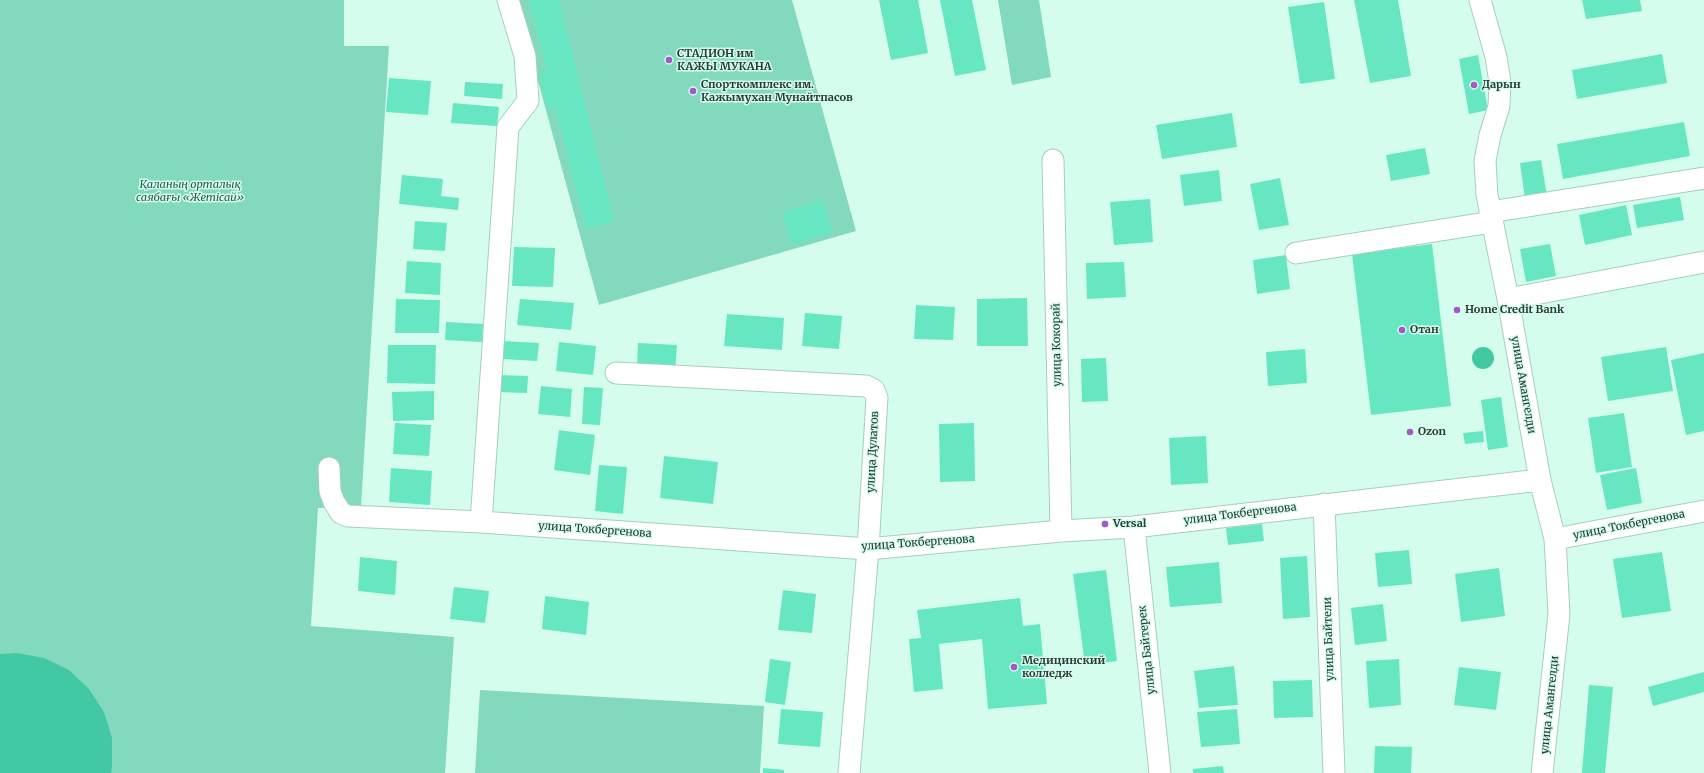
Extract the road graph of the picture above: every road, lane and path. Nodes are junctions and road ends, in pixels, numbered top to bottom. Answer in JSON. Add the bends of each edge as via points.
{"nodes":[{"id":1,"x":508,"y":0,"type":"edge"},
{"id":2,"x":1480,"y":0,"type":"edge"},
{"id":3,"x":1053,"y":160,"type":"dead end"},
{"id":4,"x":1704,"y":178,"type":"edge"},
{"id":5,"x":1491,"y":217,"type":"junction"},
{"id":6,"x":1296,"y":253,"type":"dead end"},
{"id":7,"x":1704,"y":262,"type":"edge"},
{"id":8,"x":1508,"y":299,"type":"junction"},
{"id":9,"x":616,"y":373,"type":"dead end"},
{"id":10,"x":329,"y":468,"type":"dead end"},
{"id":11,"x":1540,"y":480,"type":"junction"},
{"id":12,"x":1324,"y":504,"type":"junction"},
{"id":13,"x":1704,"y":511,"type":"edge"},
{"id":14,"x":480,"y":522,"type":"junction"},
{"id":15,"x":1134,"y":526,"type":"junction"},
{"id":16,"x":1062,"y":531,"type":"junction"},
{"id":17,"x":1555,"y":539,"type":"junction"},
{"id":18,"x":868,"y":549,"type":"junction"},
{"id":19,"x":849,"y":773,"type":"edge"},
{"id":20,"x":1160,"y":773,"type":"edge"},
{"id":21,"x":1334,"y":773,"type":"edge"},
{"id":22,"x":1542,"y":773,"type":"edge"}],
"edges":[{"from":1,"to":14,"type":"street","via":[[525,56],[528,101],[508,127]]},
{"from":2,"to":5,"type":"street","name":"улица Амангелди","via":[[1496,57],[1500,82],[1499,106],[1485,161]]},
{"from":3,"to":16,"type":"street","name":"улица Кокорай"},
{"from":4,"to":5,"type":"street"},
{"from":5,"to":6,"type":"street"},
{"from":5,"to":8,"type":"street","name":"улица Амангелди"},
{"from":7,"to":8,"type":"street"},
{"from":8,"to":11,"type":"street","name":"улица Амангелди"},
{"from":9,"to":18,"type":"street","name":"улица Дулатов","via":[[866,386],[874,390],[877,398]]},
{"from":10,"to":14,"type":"street","name":"улица Токбергенова","via":[[330,491],[341,514]]},
{"from":11,"to":12,"type":"street","name":"улица Токбергенова"},
{"from":11,"to":17,"type":"street","name":"улица Амангелди"},
{"from":12,"to":15,"type":"street","name":"улица Токбергенова"},
{"from":12,"to":21,"type":"street","name":"улица Байтели"},
{"from":13,"to":17,"type":"street","name":"улица Токбергенова"},
{"from":14,"to":18,"type":"street","name":"улица Токбергенова"},
{"from":15,"to":16,"type":"street","name":"улица Токбергенова"},
{"from":15,"to":20,"type":"street","name":"улица Байтерек"},
{"from":16,"to":18,"type":"street","name":"улица Токбергенова"},
{"from":17,"to":22,"type":"street","name":"улица Амангелди","via":[[1560,614]]},
{"from":18,"to":19,"type":"street","name":"улица Дулатов"}]}
